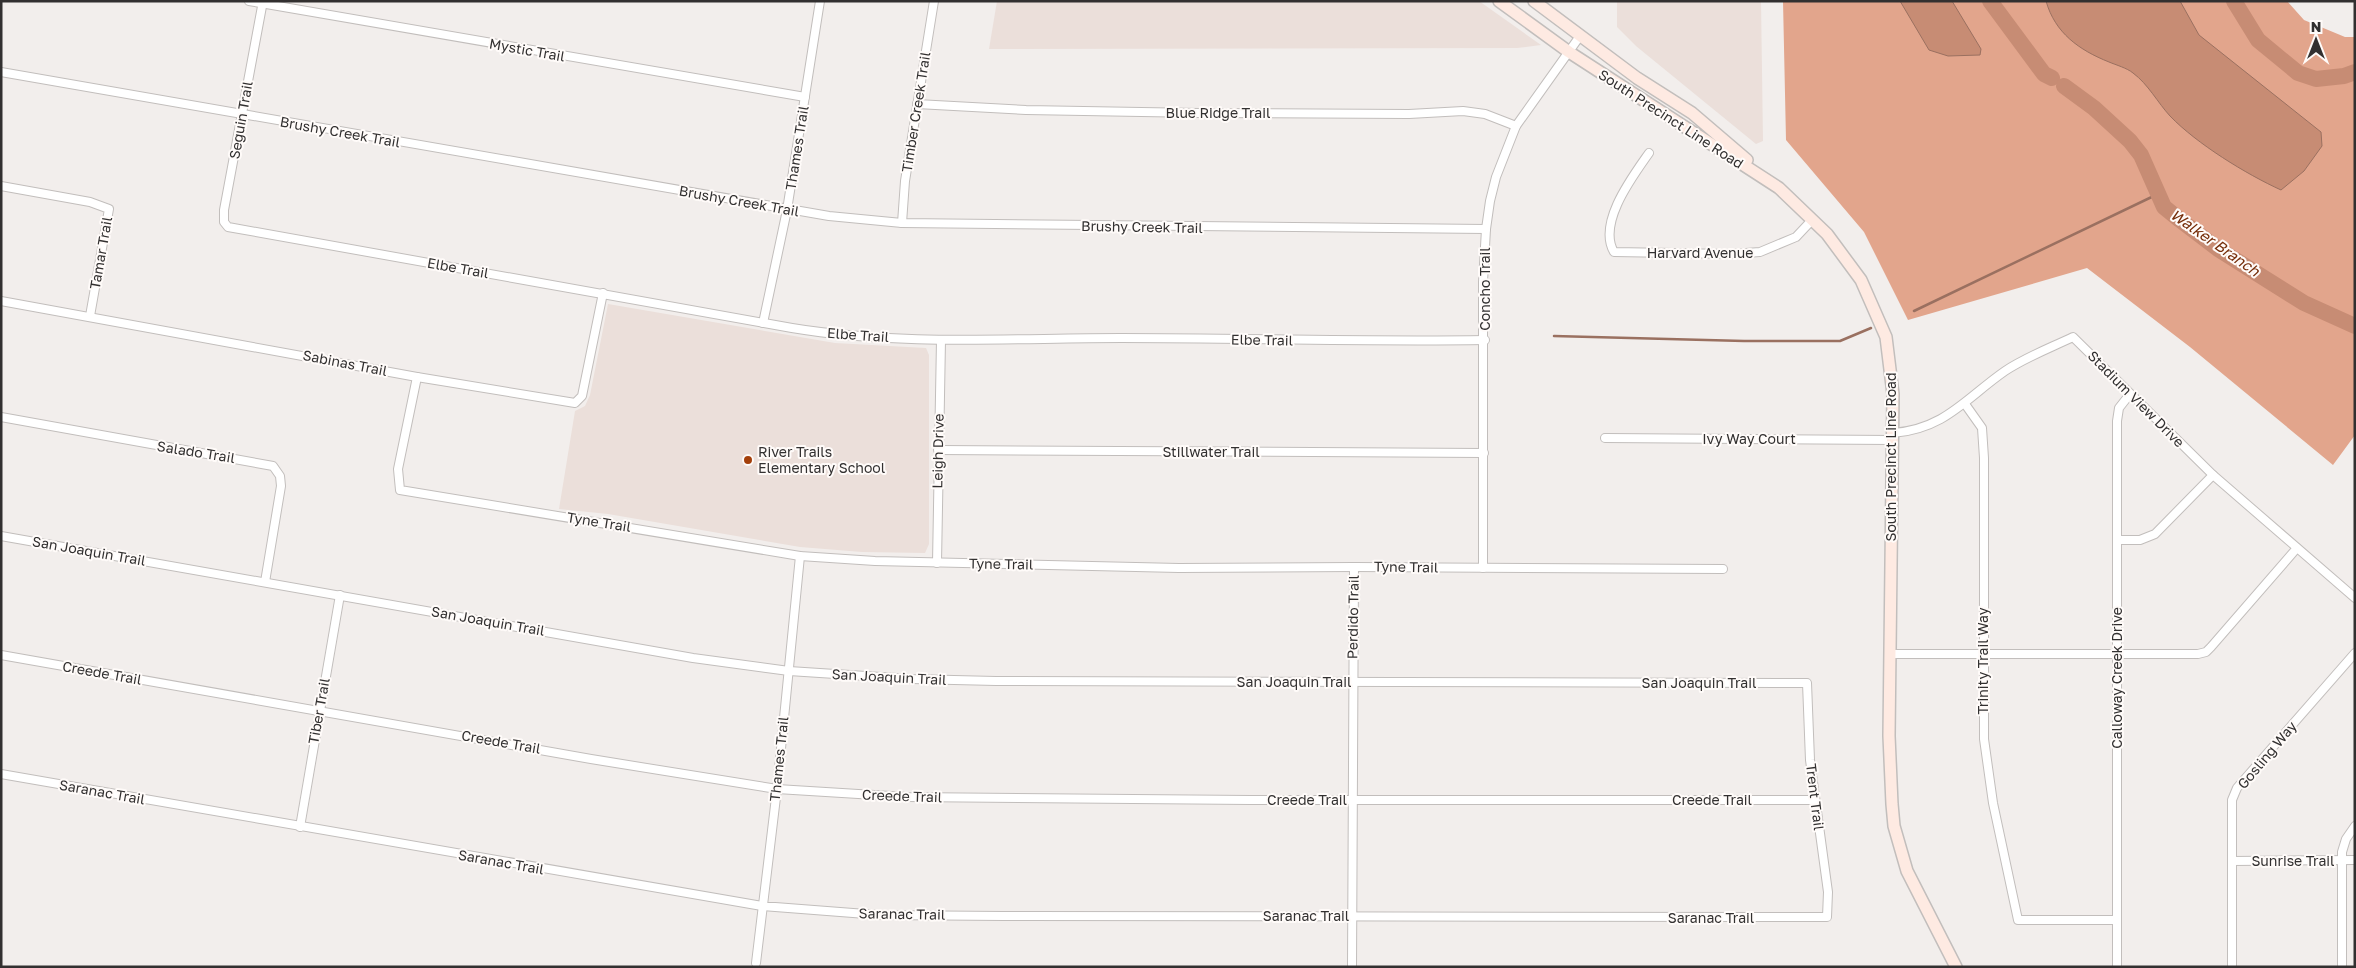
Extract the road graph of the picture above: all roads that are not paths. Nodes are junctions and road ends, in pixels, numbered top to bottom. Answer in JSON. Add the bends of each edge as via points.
{"nodes":[{"id":1,"x":249,"y":1,"type":"edge"},
{"id":2,"x":820,"y":1,"type":"edge"},
{"id":3,"x":934,"y":1,"type":"edge"},
{"id":4,"x":1499,"y":1,"type":"edge"},
{"id":5,"x":1534,"y":1,"type":"edge"},
{"id":6,"x":263,"y":2,"type":"edge"},
{"id":7,"x":1580,"y":36,"type":"junction"},
{"id":8,"x":1570,"y":52,"type":"junction"},
{"id":9,"x":1,"y":72,"type":"edge"},
{"id":10,"x":805,"y":97,"type":"junction"},
{"id":11,"x":917,"y":104,"type":"junction"},
{"id":12,"x":242,"y":114,"type":"junction"},
{"id":13,"x":1516,"y":126,"type":"junction"},
{"id":14,"x":1649,"y":153,"type":"dead end"},
{"id":15,"x":1,"y":186,"type":"edge"},
{"id":16,"x":1779,"y":188,"type":"junction"},
{"id":17,"x":786,"y":210,"type":"junction"},
{"id":18,"x":1812,"y":220,"type":"junction"},
{"id":19,"x":902,"y":224,"type":"junction"},
{"id":20,"x":1486,"y":229,"type":"junction"},
{"id":21,"x":239,"y":230,"type":"joint"},
{"id":22,"x":602,"y":293,"type":"junction"},
{"id":23,"x":1,"y":301,"type":"edge"},
{"id":24,"x":90,"y":316,"type":"junction"},
{"id":25,"x":763,"y":323,"type":"junction"},
{"id":26,"x":941,"y":340,"type":"junction"},
{"id":27,"x":1485,"y":340,"type":"junction"},
{"id":28,"x":416,"y":377,"type":"junction"},
{"id":29,"x":2130,"y":394,"type":"junction"},
{"id":30,"x":1965,"y":404,"type":"junction"},
{"id":31,"x":1,"y":417,"type":"edge"},
{"id":32,"x":1893,"y":437,"type":"junction"},
{"id":33,"x":1605,"y":438,"type":"dead end"},
{"id":34,"x":938,"y":450,"type":"junction"},
{"id":35,"x":1484,"y":453,"type":"junction"},
{"id":36,"x":2213,"y":475,"type":"junction"},
{"id":37,"x":1,"y":536,"type":"edge"},
{"id":38,"x":2117,"y":540,"type":"junction"},
{"id":39,"x":2297,"y":548,"type":"junction"},
{"id":40,"x":800,"y":556,"type":"junction"},
{"id":41,"x":937,"y":563,"type":"junction"},
{"id":42,"x":1354,"y":567,"type":"junction"},
{"id":43,"x":1484,"y":568,"type":"junction"},
{"id":44,"x":1722,"y":570,"type":"dead end"},
{"id":45,"x":265,"y":582,"type":"junction"},
{"id":46,"x":340,"y":595,"type":"junction"},
{"id":47,"x":2355,"y":598,"type":"edge"},
{"id":48,"x":2355,"y":653,"type":"edge"},
{"id":49,"x":1891,"y":654,"type":"junction"},
{"id":50,"x":1983,"y":654,"type":"junction"},
{"id":51,"x":2117,"y":654,"type":"junction"},
{"id":52,"x":1,"y":655,"type":"edge"},
{"id":53,"x":789,"y":672,"type":"junction"},
{"id":54,"x":1353,"y":682,"type":"junction"},
{"id":55,"x":1788,"y":683,"type":"joint"},
{"id":56,"x":319,"y":710,"type":"junction"},
{"id":57,"x":1,"y":774,"type":"edge"},
{"id":58,"x":777,"y":788,"type":"junction"},
{"id":59,"x":1352,"y":800,"type":"junction"},
{"id":60,"x":1815,"y":800,"type":"junction"},
{"id":61,"x":2355,"y":826,"type":"edge"},
{"id":62,"x":300,"y":827,"type":"junction"},
{"id":63,"x":2343,"y":860,"type":"junction"},
{"id":64,"x":2355,"y":860,"type":"edge"},
{"id":65,"x":2232,"y":861,"type":"junction"},
{"id":66,"x":762,"y":906,"type":"junction"},
{"id":67,"x":1353,"y":916,"type":"junction"},
{"id":68,"x":1813,"y":918,"type":"joint"},
{"id":69,"x":2117,"y":920,"type":"junction"},
{"id":70,"x":756,"y":963,"type":"dead end"},
{"id":71,"x":1352,"y":967,"type":"edge"},
{"id":72,"x":1956,"y":967,"type":"edge"},
{"id":73,"x":2117,"y":967,"type":"edge"},
{"id":74,"x":2232,"y":967,"type":"edge"},
{"id":75,"x":2342,"y":967,"type":"edge"}],
"edges":[{"from":1,"to":6,"type":"street","name":"Mystic Trail"},
{"from":2,"to":10,"type":"street","name":"Thames Trail"},
{"from":3,"to":11,"type":"street","name":"Timber Creek Trail"},
{"from":4,"to":8,"type":"main road","name":"South Precinct Line Road"},
{"from":5,"to":7,"type":"main road"},
{"from":6,"to":10,"type":"street","name":"Mystic Trail"},
{"from":6,"to":12,"type":"street","name":"Seguin Trail"},
{"from":7,"to":8,"type":"street","name":"Concho Trail"},
{"from":7,"to":16,"type":"main road","via":[[1692,114]]},
{"from":8,"to":13,"type":"street","name":"Concho Trail"},
{"from":8,"to":16,"type":"main road","name":"South Precinct Line Road"},
{"from":9,"to":12,"type":"street","name":"Brushy Creek Trail"},
{"from":10,"to":17,"type":"street","name":"Thames Trail"},
{"from":11,"to":13,"type":"street","name":"Blue Ridge Trail","via":[[1180,113],[1409,114],[1463,111],[1485,114]]},
{"from":11,"to":19,"type":"street","name":"Timber Creek Trail"},
{"from":12,"to":17,"type":"street","name":"Brushy Creek Trail"},
{"from":12,"to":21,"type":"street","name":"Seguin Trail","via":[[224,222],[228,227]]},
{"from":13,"to":20,"type":"street","name":"Concho Trail","via":[[1496,177]]},
{"from":14,"to":18,"type":"street","name":"Harvard Avenue","via":[[1615,210],[1610,231],[1614,252],[1760,252],[1796,237]]},
{"from":15,"to":24,"type":"street","name":"Tamar Trail","via":[[90,202],[109,210]]},
{"from":16,"to":18,"type":"main road","name":"South Precinct Line Road"},
{"from":17,"to":19,"type":"street","name":"Brushy Creek Trail"},
{"from":17,"to":25,"type":"street","name":"Thames Trail"},
{"from":18,"to":32,"type":"main road","name":"South Precinct Line Road","via":[[1839,248],[1856,272],[1886,337],[1893,394]]},
{"from":19,"to":20,"type":"street","name":"Brushy Creek Trail"},
{"from":20,"to":27,"type":"street","name":"Concho Trail","via":[[1483,282]]},
{"from":21,"to":22,"type":"street","name":"Elbe Trail"},
{"from":22,"to":25,"type":"street","name":"Elbe Trail"},
{"from":22,"to":28,"type":"street","name":"Sabinas Trail","via":[[582,396],[575,403]]},
{"from":23,"to":24,"type":"street","name":"Sabinas Trail"},
{"from":24,"to":28,"type":"street","name":"Sabinas Trail"},
{"from":25,"to":26,"type":"street","name":"Elbe Trail","via":[[841,334]]},
{"from":26,"to":27,"type":"street","name":"Elbe Trail"},
{"from":26,"to":34,"type":"street","name":"Leigh Drive"},
{"from":27,"to":35,"type":"street","name":"Concho Trail"},
{"from":28,"to":40,"type":"street","name":"Tyne Trail","via":[[398,469],[400,490]]},
{"from":29,"to":30,"type":"street","name":"Stadium View Drive","via":[[2073,337],[2004,372]]},
{"from":29,"to":36,"type":"street","name":"Stadium View Drive"},
{"from":29,"to":38,"type":"street","name":"Calloway Creek Drive","via":[[2119,408],[2117,421]]},
{"from":30,"to":32,"type":"street","name":"Stadium View Drive","via":[[1936,423]]},
{"from":30,"to":50,"type":"street","name":"Trinity Trail Way","via":[[1982,428]]},
{"from":31,"to":45,"type":"street","name":"Salado Trail","via":[[273,466],[280,476],[281,486]]},
{"from":32,"to":33,"type":"street","name":"Ivy Way Court"},
{"from":32,"to":49,"type":"main road","name":"South Precinct Line Road"},
{"from":34,"to":35,"type":"street","name":"Stillwater Trail"},
{"from":34,"to":41,"type":"street","name":"Leigh Drive"},
{"from":35,"to":43,"type":"street","name":"Concho Trail"},
{"from":36,"to":38,"type":"street","via":[[2155,534],[2140,540]]},
{"from":36,"to":39,"type":"street","name":"Stadium View Drive"},
{"from":37,"to":45,"type":"street","name":"San Joaquin Trail"},
{"from":38,"to":51,"type":"street","name":"Calloway Creek Drive"},
{"from":39,"to":47,"type":"street","name":"Stadium View Drive"},
{"from":39,"to":51,"type":"street","via":[[2206,652]]},
{"from":40,"to":41,"type":"street","name":"Tyne Trail"},
{"from":40,"to":53,"type":"street","name":"Thames Trail"},
{"from":41,"to":42,"type":"street","name":"Tyne Trail","via":[[1179,568]]},
{"from":42,"to":43,"type":"street","name":"Tyne Trail"},
{"from":42,"to":54,"type":"street","name":"Perdido Trail"},
{"from":43,"to":44,"type":"street","name":"Tyne Trail"},
{"from":45,"to":46,"type":"street","name":"San Joaquin Trail"},
{"from":46,"to":53,"type":"street","name":"San Joaquin Trail"},
{"from":46,"to":56,"type":"street","name":"Tiber Trail"},
{"from":48,"to":65,"type":"street","name":"Gosling Way","via":[[2237,788],[2232,800]]},
{"from":49,"to":50,"type":"street"},
{"from":49,"to":72,"type":"main road","name":"South Precinct Line Road","via":[[1889,757],[1894,826],[1913,886]]},
{"from":50,"to":51,"type":"street"},
{"from":50,"to":69,"type":"street","name":"Trinity Trail Way","via":[[1987,764],[2018,920]]},
{"from":51,"to":69,"type":"street","name":"Calloway Creek Drive"},
{"from":52,"to":56,"type":"street","name":"Creede Trail"},
{"from":53,"to":54,"type":"street","name":"San Joaquin Trail","via":[[996,681]]},
{"from":53,"to":58,"type":"street","name":"Thames Trail"},
{"from":54,"to":55,"type":"street","name":"San Joaquin Trail"},
{"from":54,"to":59,"type":"street","name":"Perdido Trail"},
{"from":55,"to":60,"type":"street","name":"Trent Trail","via":[[1807,683]]},
{"from":56,"to":58,"type":"street","name":"Creede Trail","via":[[591,759]]},
{"from":56,"to":62,"type":"street","name":"Tiber Trail"},
{"from":57,"to":62,"type":"street","name":"Saranac Trail"},
{"from":58,"to":59,"type":"street","name":"Creede Trail","via":[[907,797]]},
{"from":58,"to":66,"type":"street","name":"Thames Trail"},
{"from":59,"to":60,"type":"street","name":"Creede Trail"},
{"from":59,"to":67,"type":"street","name":"Perdido Trail"},
{"from":60,"to":68,"type":"street","name":"Trent Trail","via":[[1828,892],[1827,917]]},
{"from":61,"to":63,"type":"street","via":[[2346,838]]},
{"from":62,"to":66,"type":"street","name":"Saranac Trail"},
{"from":63,"to":64,"type":"street","name":"Sunrise Trail"},
{"from":63,"to":65,"type":"street","name":"Sunrise Trail"},
{"from":63,"to":75,"type":"street"},
{"from":65,"to":74,"type":"street","name":"Gosling Way"},
{"from":66,"to":67,"type":"street","name":"Saranac Trail","via":[[879,914]]},
{"from":66,"to":70,"type":"street","name":"Thames Trail"},
{"from":67,"to":68,"type":"street","name":"Saranac Trail"},
{"from":67,"to":71,"type":"street","name":"Perdido Trail"},
{"from":69,"to":73,"type":"street","name":"Calloway Creek Drive"}]}
